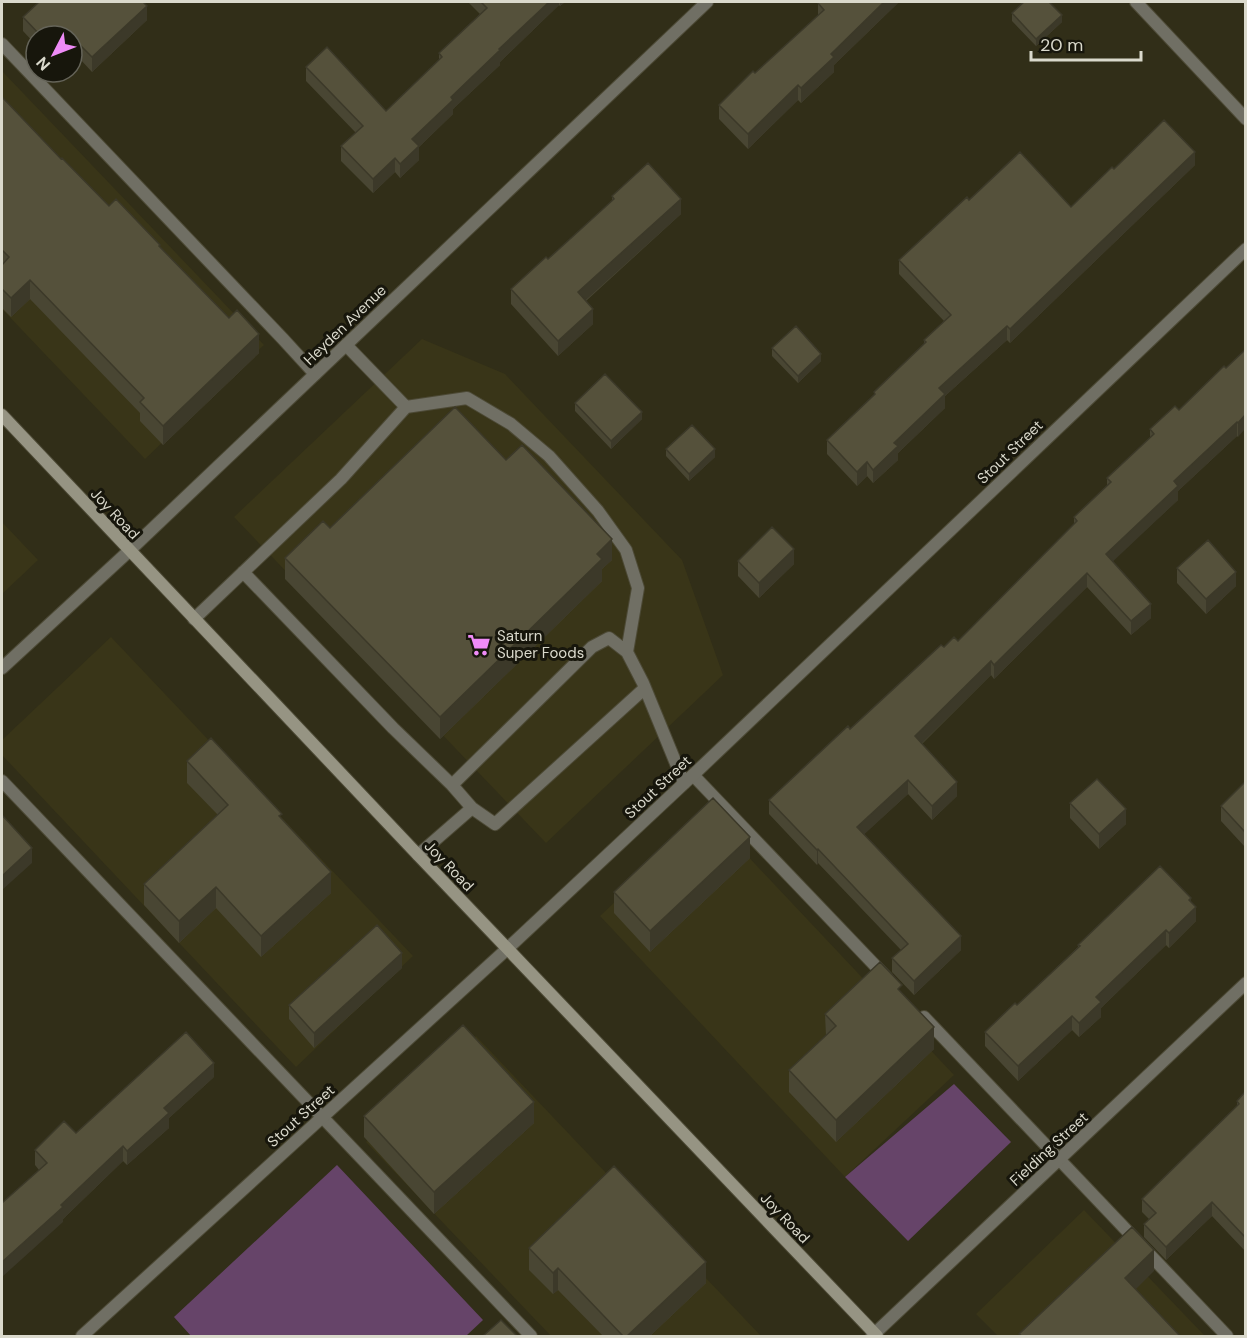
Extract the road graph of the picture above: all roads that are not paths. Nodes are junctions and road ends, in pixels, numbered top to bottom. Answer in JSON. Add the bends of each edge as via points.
{"nodes":[{"id":1,"x":707,"y":2,"type":"edge"},
{"id":2,"x":1136,"y":2,"type":"edge"},
{"id":3,"x":2,"y":44,"type":"edge"},
{"id":4,"x":1245,"y":119,"type":"edge"},
{"id":5,"x":1245,"y":249,"type":"edge"},
{"id":6,"x":346,"y":345,"type":"junction"},
{"id":7,"x":315,"y":374,"type":"junction"},
{"id":8,"x":406,"y":407,"type":"junction"},
{"id":9,"x":2,"y":415,"type":"edge"},
{"id":10,"x":129,"y":551,"type":"junction"},
{"id":11,"x":243,"y":572,"type":"junction"},
{"id":12,"x":194,"y":619,"type":"junction"},
{"id":13,"x":627,"y":652,"type":"junction"},
{"id":14,"x":2,"y":668,"type":"edge"},
{"id":15,"x":645,"y":688,"type":"junction"},
{"id":16,"x":689,"y":779,"type":"junction"},
{"id":17,"x":2,"y":781,"type":"edge"},
{"id":18,"x":452,"y":785,"type":"junction"},
{"id":19,"x":472,"y":808,"type":"junction"},
{"id":20,"x":418,"y":855,"type":"junction"},
{"id":21,"x":507,"y":949,"type":"junction"},
{"id":22,"x":1245,"y":983,"type":"edge"},
{"id":23,"x":892,"y":984,"type":"edge"},
{"id":24,"x":917,"y":1010,"type":"edge"},
{"id":25,"x":322,"y":1117,"type":"junction"},
{"id":26,"x":1059,"y":1159,"type":"junction"},
{"id":27,"x":82,"y":1336,"type":"edge"},
{"id":28,"x":531,"y":1336,"type":"edge"},
{"id":29,"x":875,"y":1336,"type":"edge"},
{"id":30,"x":1227,"y":1336,"type":"edge"}],
"edges":[{"from":1,"to":6,"type":"street","name":"Heyden Avenue"},
{"from":2,"to":4,"type":"street"},
{"from":3,"to":7,"type":"street"},
{"from":5,"to":16,"type":"street","name":"Stout Street"},
{"from":6,"to":7,"type":"street","name":"Heyden Avenue"},
{"from":6,"to":8,"type":"street"},
{"from":7,"to":10,"type":"street","name":"Heyden Avenue"},
{"from":8,"to":11,"type":"street","via":[[341,479]]},
{"from":8,"to":13,"type":"street","via":[[467,398],[511,424],[549,456],[598,511],[626,550],[638,588]]},
{"from":9,"to":10,"type":"main road","name":"Joy Road"},
{"from":10,"to":12,"type":"main road","name":"Joy Road"},
{"from":10,"to":14,"type":"street","name":"Heyden Avenue"},
{"from":11,"to":12,"type":"street"},
{"from":11,"to":18,"type":"street"},
{"from":12,"to":20,"type":"main road","name":"Joy Road"},
{"from":13,"to":15,"type":"street"},
{"from":13,"to":18,"type":"street","via":[[609,638],[592,647]]},
{"from":15,"to":16,"type":"street"},
{"from":15,"to":19,"type":"street","via":[[495,824]]},
{"from":16,"to":21,"type":"street","name":"Stout Street"},
{"from":16,"to":23,"type":"street"},
{"from":17,"to":25,"type":"street"},
{"from":18,"to":19,"type":"street"},
{"from":19,"to":20,"type":"street"},
{"from":20,"to":21,"type":"main road","name":"Joy Road"},
{"from":21,"to":25,"type":"street","name":"Stout Street"},
{"from":21,"to":29,"type":"main road","name":"Joy Road"},
{"from":22,"to":26,"type":"street","name":"Fielding Street"},
{"from":24,"to":26,"type":"street"},
{"from":25,"to":27,"type":"street","name":"Stout Street"},
{"from":25,"to":28,"type":"street"},
{"from":26,"to":29,"type":"street","name":"Fielding Street"},
{"from":26,"to":30,"type":"street"}]}
